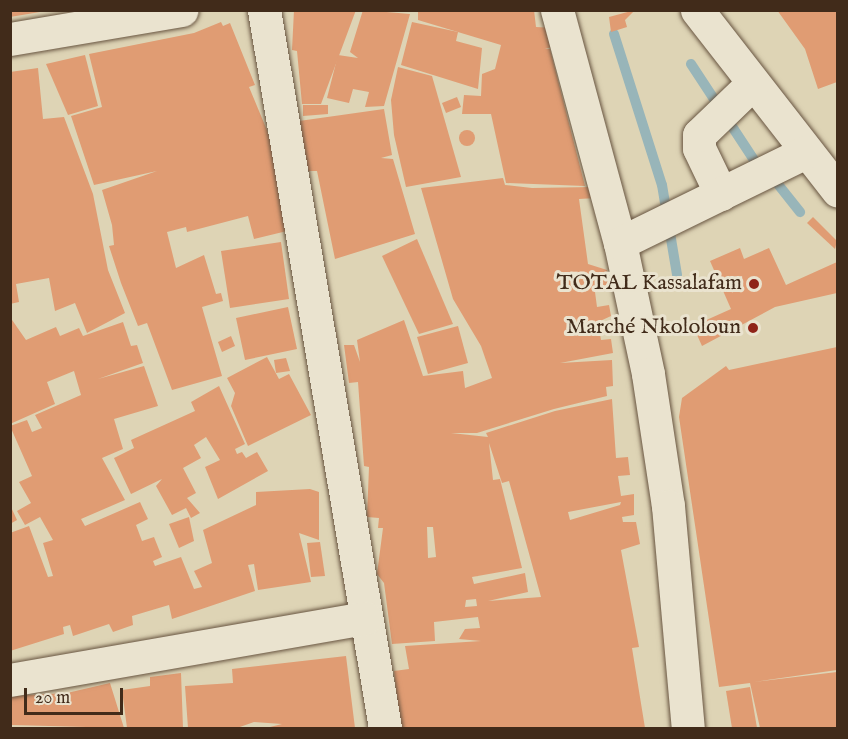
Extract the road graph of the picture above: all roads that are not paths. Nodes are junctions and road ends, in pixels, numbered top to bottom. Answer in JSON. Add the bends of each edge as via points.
{"nodes":[{"id":1,"x":182,"y":10,"type":"edge"},
{"id":2,"x":264,"y":10,"type":"edge"},
{"id":3,"x":697,"y":10,"type":"edge"},
{"id":4,"x":562,"y":13,"type":"edge"},
{"id":5,"x":10,"y":39,"type":"edge"},
{"id":6,"x":752,"y":84,"type":"junction"},
{"id":7,"x":806,"y":152,"type":"junction"},
{"id":8,"x":837,"y":191,"type":"edge"},
{"id":9,"x":721,"y":194,"type":"junction"},
{"id":10,"x":620,"y":243,"type":"junction"},
{"id":11,"x":366,"y":618,"type":"junction"},
{"id":12,"x":10,"y":680,"type":"edge"},
{"id":13,"x":385,"y":729,"type":"edge"},
{"id":14,"x":688,"y":729,"type":"edge"}],
"edges":[{"from":1,"to":5,"type":"street"},
{"from":2,"to":11,"type":"street"},
{"from":3,"to":6,"type":"street"},
{"from":4,"to":10,"type":"street"},
{"from":6,"to":7,"type":"street"},
{"from":6,"to":9,"type":"street","via":[[699,135],[699,148]]},
{"from":7,"to":8,"type":"street"},
{"from":7,"to":9,"type":"street"},
{"from":9,"to":10,"type":"street"},
{"from":10,"to":14,"type":"street","via":[[668,506]]},
{"from":11,"to":12,"type":"street"},
{"from":11,"to":13,"type":"street"}]}
